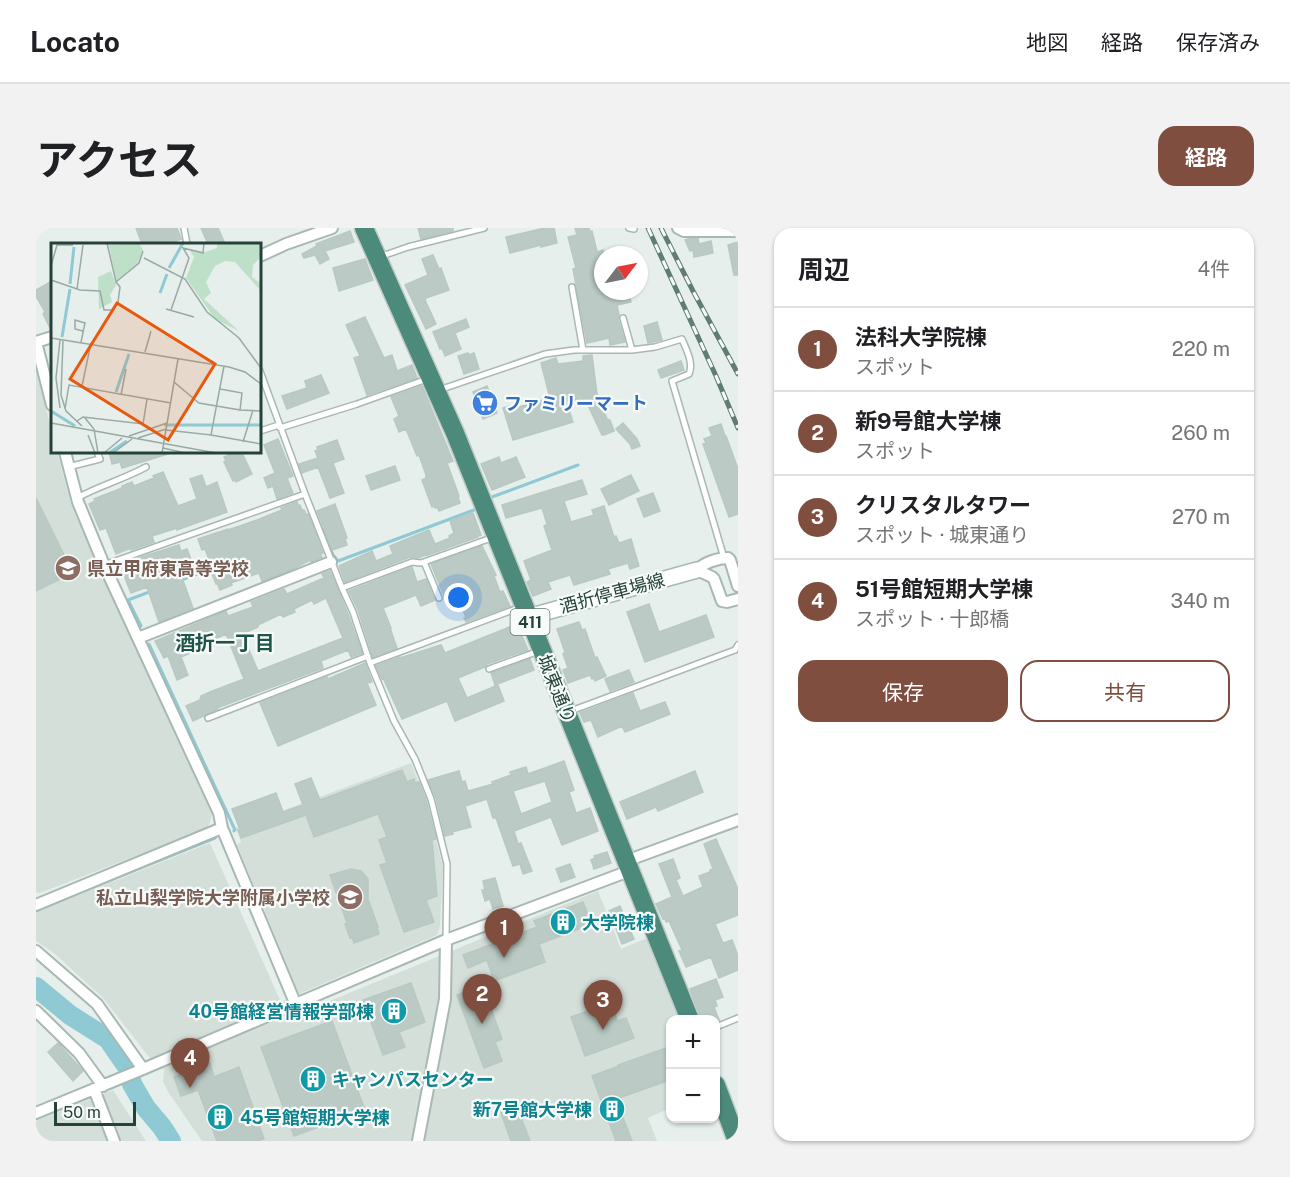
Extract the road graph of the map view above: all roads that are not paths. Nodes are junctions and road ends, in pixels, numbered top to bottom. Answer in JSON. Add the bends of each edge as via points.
{"nodes":[{"id":1,"x":184,"y":228,"type":"edge"},
{"id":2,"x":332,"y":228,"type":"edge"},
{"id":3,"x":484,"y":228,"type":"edge"},
{"id":4,"x":678,"y":228,"type":"edge"},
{"id":5,"x":367,"y":229,"type":"edge"},
{"id":6,"x":738,"y":231,"type":"edge"},
{"id":7,"x":187,"y":243,"type":"edge"},
{"id":8,"x":261,"y":256,"type":"edge"},
{"id":9,"x":377,"y":258,"type":"junction"},
{"id":10,"x":572,"y":287,"type":"dead end"},
{"id":11,"x":623,"y":318,"type":"dead end"},
{"id":12,"x":51,"y":337,"type":"edge"},
{"id":13,"x":36,"y":342,"type":"edge"},
{"id":14,"x":583,"y":350,"type":"junction"},
{"id":15,"x":632,"y":350,"type":"junction"},
{"id":16,"x":261,"y":374,"type":"edge"},
{"id":17,"x":434,"y":384,"type":"junction"},
{"id":18,"x":51,"y":401,"type":"edge"},
{"id":19,"x":280,"y":426,"type":"junction"},
{"id":20,"x":261,"y":431,"type":"edge"},
{"id":21,"x":64,"y":453,"type":"edge"},
{"id":22,"x":97,"y":453,"type":"edge"},
{"id":23,"x":68,"y":466,"type":"junction"},
{"id":24,"x":146,"y":467,"type":"dead end"},
{"id":25,"x":305,"y":494,"type":"junction"},
{"id":26,"x":76,"y":498,"type":"junction"},
{"id":27,"x":496,"y":536,"type":"junction"},
{"id":28,"x":724,"y":558,"type":"junction"},
{"id":29,"x":331,"y":562,"type":"junction"},
{"id":30,"x":424,"y":562,"type":"junction"},
{"id":31,"x":104,"y":565,"type":"junction"},
{"id":32,"x":697,"y":570,"type":"junction"},
{"id":33,"x":738,"y":586,"type":"edge"},
{"id":34,"x":342,"y":588,"type":"junction"},
{"id":35,"x":438,"y":598,"type":"dead end"},
{"id":36,"x":738,"y":599,"type":"edge"},
{"id":37,"x":526,"y":611,"type":"junction"},
{"id":38,"x":138,"y":638,"type":"junction"},
{"id":39,"x":738,"y":645,"type":"edge"},
{"id":40,"x":542,"y":650,"type":"junction"},
{"id":41,"x":368,"y":656,"type":"junction"},
{"id":42,"x":370,"y":663,"type":"junction"},
{"id":43,"x":489,"y":669,"type":"dead end"},
{"id":44,"x":567,"y":712,"type":"junction"},
{"id":45,"x":208,"y":718,"type":"dead end"},
{"id":46,"x":738,"y":820,"type":"edge"},
{"id":47,"x":222,"y":828,"type":"junction"},
{"id":48,"x":627,"y":866,"type":"junction"},
{"id":49,"x":36,"y":905,"type":"edge"},
{"id":50,"x":446,"y":940,"type":"junction"},
{"id":51,"x":36,"y":951,"type":"edge"},
{"id":52,"x":296,"y":1005,"type":"junction"},
{"id":53,"x":36,"y":1011,"type":"edge"},
{"id":54,"x":688,"y":1015,"type":"edge"},
{"id":55,"x":738,"y":1018,"type":"edge"},
{"id":56,"x":720,"y":1025,"type":"edge"},
{"id":57,"x":143,"y":1069,"type":"junction"},
{"id":58,"x":102,"y":1086,"type":"junction"},
{"id":59,"x":720,"y":1096,"type":"edge"},
{"id":60,"x":36,"y":1113,"type":"edge"},
{"id":61,"x":114,"y":1141,"type":"edge"},
{"id":62,"x":418,"y":1141,"type":"edge"},
{"id":63,"x":737,"y":1141,"type":"edge"}],
"edges":[{"from":1,"to":7,"type":"lane"},
{"from":2,"to":8,"type":"street"},
{"from":3,"to":9,"type":"lane"},
{"from":4,"to":6,"type":"street"},
{"from":5,"to":9,"type":"highway","name":"城東通り","number":"411"},
{"from":9,"to":17,"type":"highway","name":"城東通り","number":"411"},
{"from":10,"to":14,"type":"lane"},
{"from":11,"to":15,"type":"lane"},
{"from":12,"to":13,"type":"street"},
{"from":13,"to":18,"type":"street"},
{"from":14,"to":15,"type":"lane"},
{"from":14,"to":17,"type":"lane","via":[[545,354]]},
{"from":15,"to":28,"type":"lane","via":[[682,339],[691,369],[689,374],[672,381]]},
{"from":16,"to":19,"type":"lane"},
{"from":17,"to":19,"type":"lane"},
{"from":17,"to":27,"type":"highway","name":"城東通り","number":"411"},
{"from":19,"to":20,"type":"lane"},
{"from":19,"to":25,"type":"lane"},
{"from":21,"to":23,"type":"street"},
{"from":22,"to":23,"type":"lane","via":[[100,459]]},
{"from":23,"to":26,"type":"street"},
{"from":24,"to":26,"type":"lane"},
{"from":25,"to":29,"type":"lane"},
{"from":25,"to":31,"type":"lane"},
{"from":26,"to":31,"type":"street"},
{"from":27,"to":30,"type":"lane"},
{"from":27,"to":37,"type":"highway","name":"城東通り","number":"411"},
{"from":28,"to":32,"type":"street"},
{"from":28,"to":33,"type":"street","via":[[730,560]]},
{"from":29,"to":34,"type":"lane"},
{"from":29,"to":38,"type":"street"},
{"from":30,"to":34,"type":"lane","via":[[412,562]]},
{"from":30,"to":35,"type":"lane"},
{"from":31,"to":38,"type":"street"},
{"from":32,"to":36,"type":"street","via":[[714,579],[722,601]]},
{"from":32,"to":37,"type":"main road","name":"酒折停車場線"},
{"from":34,"to":41,"type":"lane"},
{"from":37,"to":40,"type":"highway","name":"城東通り","number":"411"},
{"from":37,"to":42,"type":"lane","via":[[512,611]]},
{"from":38,"to":47,"type":"street","via":[[219,813]]},
{"from":39,"to":44,"type":"lane","via":[[735,650]]},
{"from":40,"to":43,"type":"lane"},
{"from":40,"to":44,"type":"highway","name":"城東通り","number":"411"},
{"from":41,"to":42,"type":"lane"},
{"from":41,"to":45,"type":"lane"},
{"from":42,"to":50,"type":"lane","via":[[431,799],[447,864]]},
{"from":44,"to":48,"type":"highway","name":"城東通り","number":"411"},
{"from":46,"to":48,"type":"street"},
{"from":47,"to":49,"type":"street"},
{"from":47,"to":52,"type":"street"},
{"from":48,"to":50,"type":"street"},
{"from":48,"to":54,"type":"highway","name":"城東通り","number":"411"},
{"from":50,"to":52,"type":"street"},
{"from":50,"to":62,"type":"street","via":[[445,999]]},
{"from":51,"to":57,"type":"street","via":[[97,1004]]},
{"from":52,"to":57,"type":"street"},
{"from":53,"to":58,"type":"street","via":[[79,1053]]},
{"from":55,"to":56,"type":"lane"},
{"from":57,"to":58,"type":"street"},
{"from":58,"to":60,"type":"street"},
{"from":58,"to":61,"type":"street"},
{"from":59,"to":63,"type":"highway"}]}
